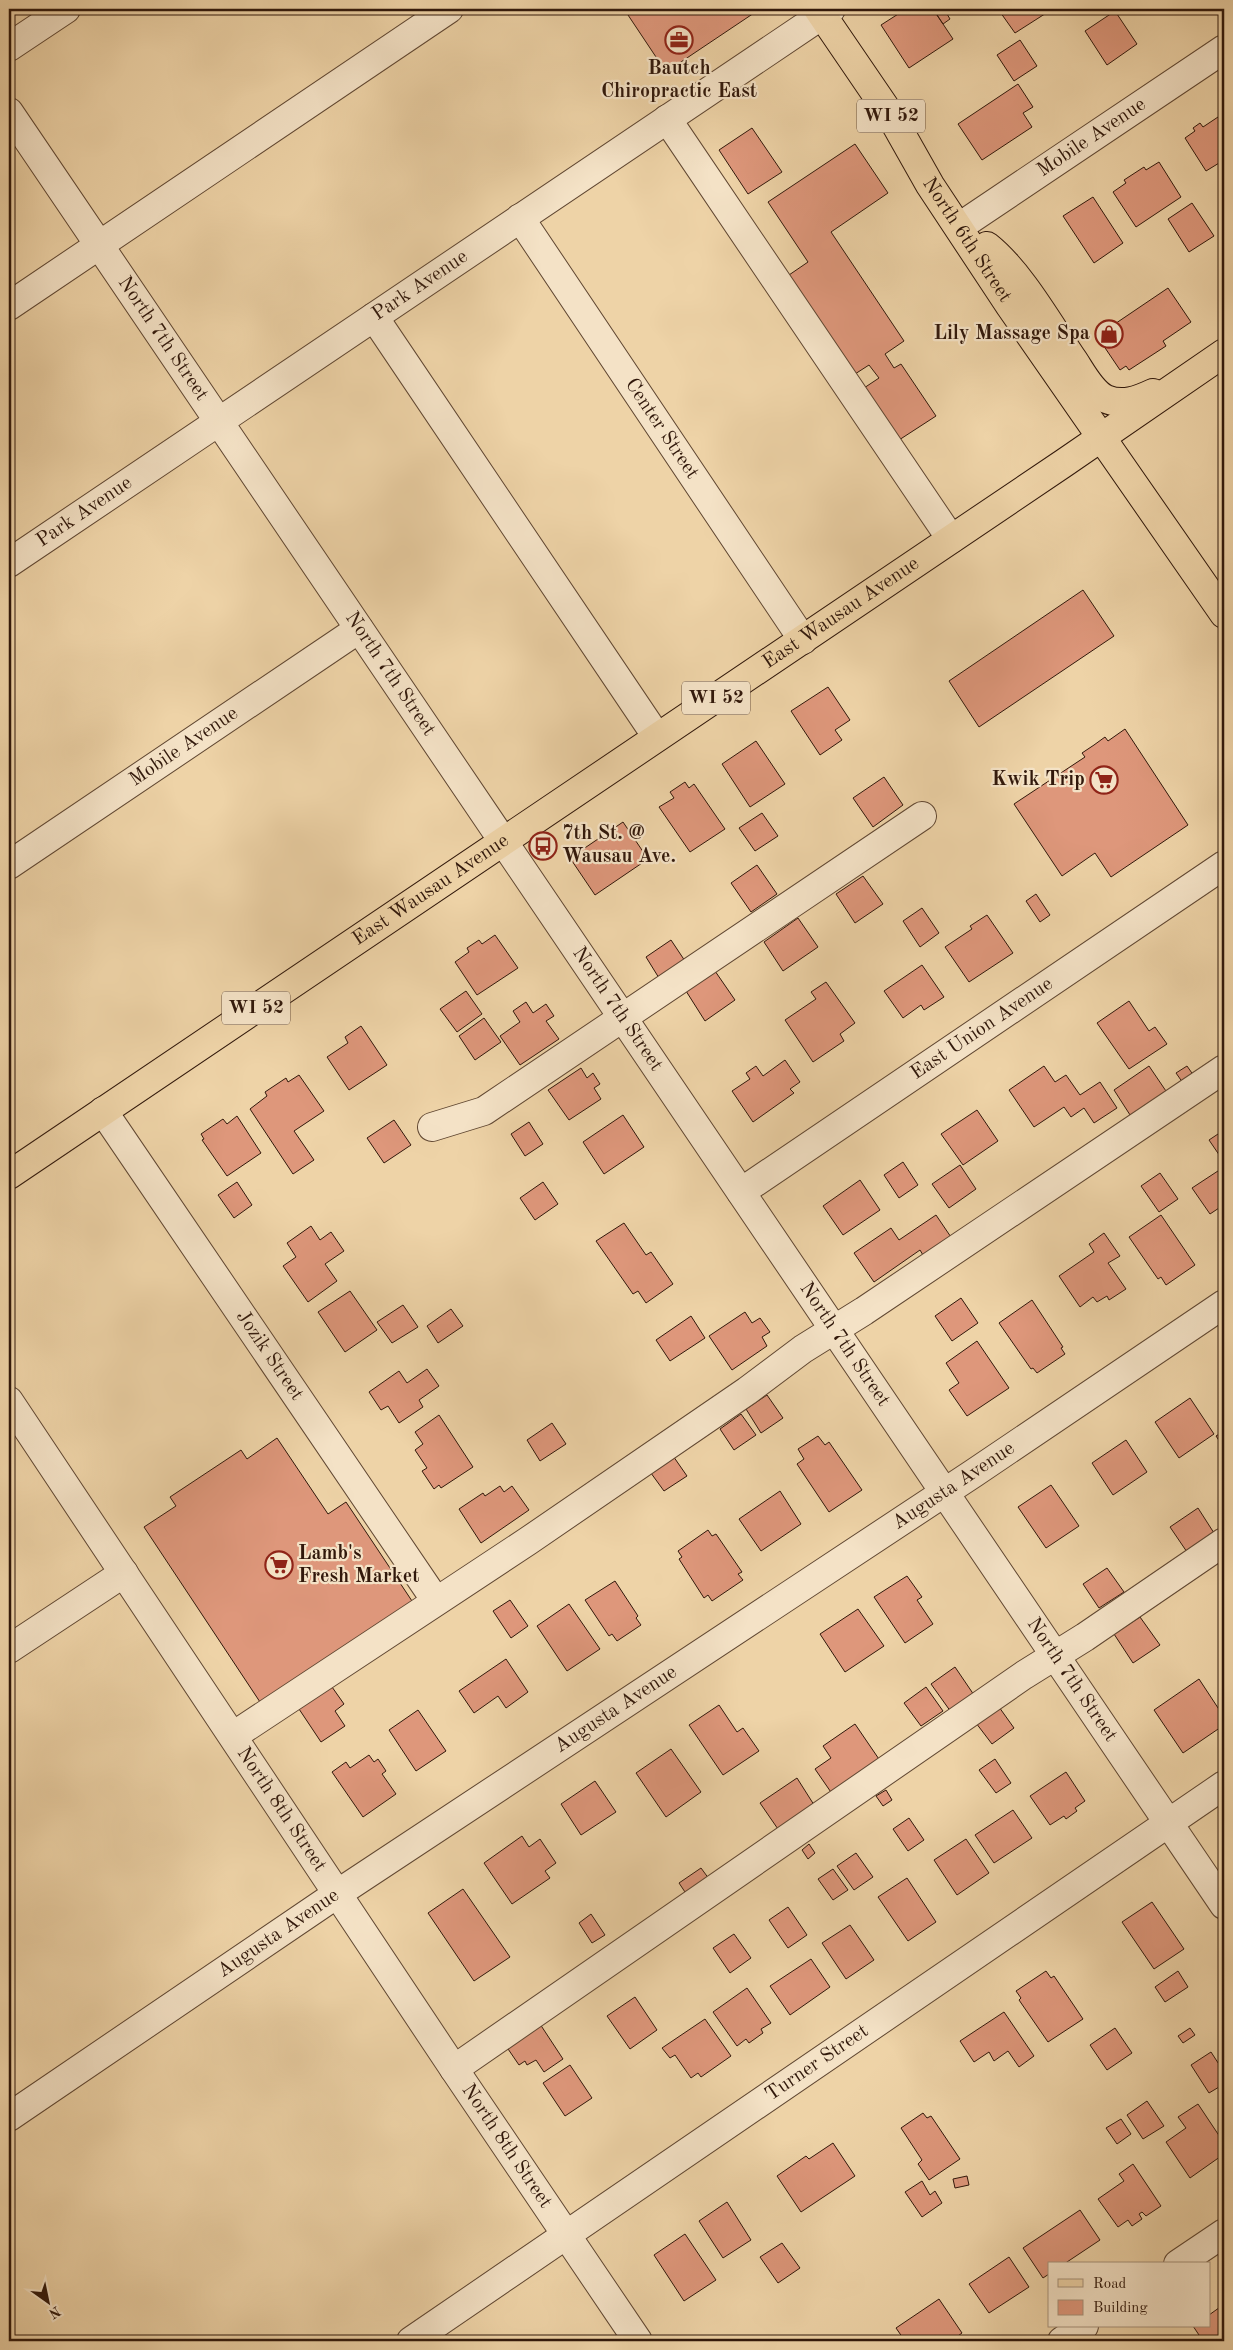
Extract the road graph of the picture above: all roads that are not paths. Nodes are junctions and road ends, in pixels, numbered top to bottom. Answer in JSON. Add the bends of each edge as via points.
{"nodes":[{"id":1,"x":66,"y":9,"type":"edge"},
{"id":2,"x":448,"y":9,"type":"edge"},
{"id":3,"x":824,"y":11,"type":"edge"},
{"id":4,"x":9,"y":47,"type":"edge"},
{"id":5,"x":1224,"y":49,"type":"edge"},
{"id":6,"x":9,"y":112,"type":"edge"},
{"id":7,"x":667,"y":119,"type":"junction"},
{"id":8,"x":520,"y":218,"type":"junction"},
{"id":9,"x":959,"y":227,"type":"junction"},
{"id":10,"x":99,"y":245,"type":"junction"},
{"id":11,"x":9,"y":306,"type":"edge"},
{"id":12,"x":374,"y":317,"type":"junction"},
{"id":13,"x":1224,"y":352,"type":"edge"},
{"id":14,"x":218,"y":422,"type":"junction"},
{"id":15,"x":1101,"y":438,"type":"junction"},
{"id":16,"x":951,"y":539,"type":"junction"},
{"id":17,"x":9,"y":563,"type":"edge"},
{"id":18,"x":1224,"y":613,"type":"edge"},
{"id":19,"x":359,"y":629,"type":"junction"},
{"id":20,"x":803,"y":640,"type":"junction"},
{"id":21,"x":657,"y":738,"type":"junction"},
{"id":22,"x":922,"y":816,"type":"dead end"},
{"id":23,"x":503,"y":842,"type":"junction"},
{"id":24,"x":9,"y":865,"type":"edge"},
{"id":25,"x":1224,"y":865,"type":"edge"},
{"id":26,"x":623,"y":1018,"type":"junction"},
{"id":27,"x":1224,"y":1069,"type":"edge"},
{"id":28,"x":103,"y":1111,"type":"junction"},
{"id":29,"x":432,"y":1127,"type":"dead end"},
{"id":30,"x":9,"y":1175,"type":"edge"},
{"id":31,"x":741,"y":1192,"type":"junction"},
{"id":32,"x":1224,"y":1304,"type":"edge"},
{"id":33,"x":834,"y":1330,"type":"junction"},
{"id":34,"x":9,"y":1401,"type":"edge"},
{"id":35,"x":945,"y":1492,"type":"junction"},
{"id":36,"x":1224,"y":1542,"type":"edge"},
{"id":37,"x":124,"y":1573,"type":"junction"},
{"id":38,"x":436,"y":1601,"type":"junction"},
{"id":39,"x":9,"y":1649,"type":"edge"},
{"id":40,"x":1054,"y":1655,"type":"junction"},
{"id":41,"x":233,"y":1736,"type":"junction"},
{"id":42,"x":1224,"y":1785,"type":"edge"},
{"id":43,"x":1170,"y":1823,"type":"junction"},
{"id":44,"x":338,"y":1894,"type":"junction"},
{"id":45,"x":1224,"y":1905,"type":"edge"},
{"id":46,"x":454,"y":2069,"type":"junction"},
{"id":47,"x":9,"y":2117,"type":"edge"},
{"id":48,"x":1224,"y":2232,"type":"edge"},
{"id":49,"x":567,"y":2236,"type":"junction"},
{"id":50,"x":1181,"y":2262,"type":"edge"},
{"id":51,"x":1081,"y":2328,"type":"edge"},
{"id":52,"x":411,"y":2341,"type":"edge"},
{"id":53,"x":638,"y":2341,"type":"edge"},
{"id":54,"x":1062,"y":2341,"type":"edge"}],
"edges":[{"from":1,"to":4,"type":"street"},
{"from":2,"to":10,"type":"street"},
{"from":3,"to":7,"type":"street","name":"Park Avenue"},
{"from":3,"to":9,"type":"main road","name":"North 6th Street","number":"WI 52"},
{"from":5,"to":9,"type":"street","name":"Mobile Avenue"},
{"from":6,"to":10,"type":"street","name":"North 7th Street"},
{"from":7,"to":8,"type":"street","name":"Park Avenue"},
{"from":7,"to":16,"type":"street"},
{"from":8,"to":12,"type":"street","name":"Park Avenue"},
{"from":8,"to":20,"type":"street","name":"Center Street"},
{"from":9,"to":13,"type":"main road","via":[[997,254],[1086,379],[1104,398],[1119,402],[1137,400]]},
{"from":9,"to":15,"type":"main road","name":"North 6th Street","number":"WI 52"},
{"from":10,"to":11,"type":"street"},
{"from":10,"to":14,"type":"street","name":"North 7th Street"},
{"from":12,"to":14,"type":"street","name":"Park Avenue"},
{"from":12,"to":21,"type":"street"},
{"from":13,"to":15,"type":"main road","name":"East Wausau Avenue","number":"WI 52"},
{"from":14,"to":17,"type":"street","name":"Park Avenue"},
{"from":14,"to":19,"type":"street","name":"North 7th Street"},
{"from":15,"to":16,"type":"main road","name":"East Wausau Avenue","number":"WI 52"},
{"from":15,"to":18,"type":"main road","name":"North 6th Street"},
{"from":16,"to":20,"type":"main road","name":"East Wausau Avenue","number":"WI 52"},
{"from":19,"to":23,"type":"street","name":"North 7th Street"},
{"from":19,"to":24,"type":"street","name":"Mobile Avenue"},
{"from":20,"to":21,"type":"main road","name":"East Wausau Avenue","number":"WI 52"},
{"from":21,"to":23,"type":"main road","name":"East Wausau Avenue","number":"WI 52"},
{"from":22,"to":26,"type":"street"},
{"from":23,"to":26,"type":"street","name":"North 7th Street"},
{"from":23,"to":28,"type":"main road","name":"East Wausau Avenue","number":"WI 52"},
{"from":25,"to":31,"type":"street","name":"East Union Avenue"},
{"from":26,"to":29,"type":"street","via":[[484,1111]]},
{"from":26,"to":31,"type":"street","name":"North 7th Street"},
{"from":27,"to":33,"type":"street"},
{"from":28,"to":30,"type":"main road","name":"East Wausau Avenue","number":"WI 52"},
{"from":28,"to":38,"type":"street","name":"Jozik Street"},
{"from":31,"to":33,"type":"street","name":"North 7th Street"},
{"from":32,"to":35,"type":"street","name":"Augusta Avenue"},
{"from":33,"to":35,"type":"street","name":"North 7th Street"},
{"from":33,"to":38,"type":"street"},
{"from":34,"to":37,"type":"street","name":"North 8th Street"},
{"from":35,"to":40,"type":"street","name":"North 7th Street"},
{"from":35,"to":44,"type":"street","name":"Augusta Avenue"},
{"from":36,"to":40,"type":"street","via":[[1085,1638]]},
{"from":37,"to":39,"type":"street"},
{"from":37,"to":41,"type":"street","name":"North 8th Street"},
{"from":38,"to":41,"type":"street"},
{"from":40,"to":43,"type":"street","name":"North 7th Street"},
{"from":40,"to":46,"type":"street"},
{"from":41,"to":44,"type":"street","name":"North 8th Street"},
{"from":42,"to":43,"type":"street","name":"Turner Street"},
{"from":43,"to":45,"type":"street","name":"North 7th Street"},
{"from":43,"to":49,"type":"street","name":"Turner Street"},
{"from":44,"to":46,"type":"street","name":"North 8th Street"},
{"from":44,"to":47,"type":"street","name":"Augusta Avenue"},
{"from":46,"to":49,"type":"street","name":"North 8th Street"},
{"from":48,"to":50,"type":"street"},
{"from":49,"to":52,"type":"street","name":"Turner Street"},
{"from":49,"to":53,"type":"street","name":"North 8th Street"},
{"from":51,"to":54,"type":"street"}]}
